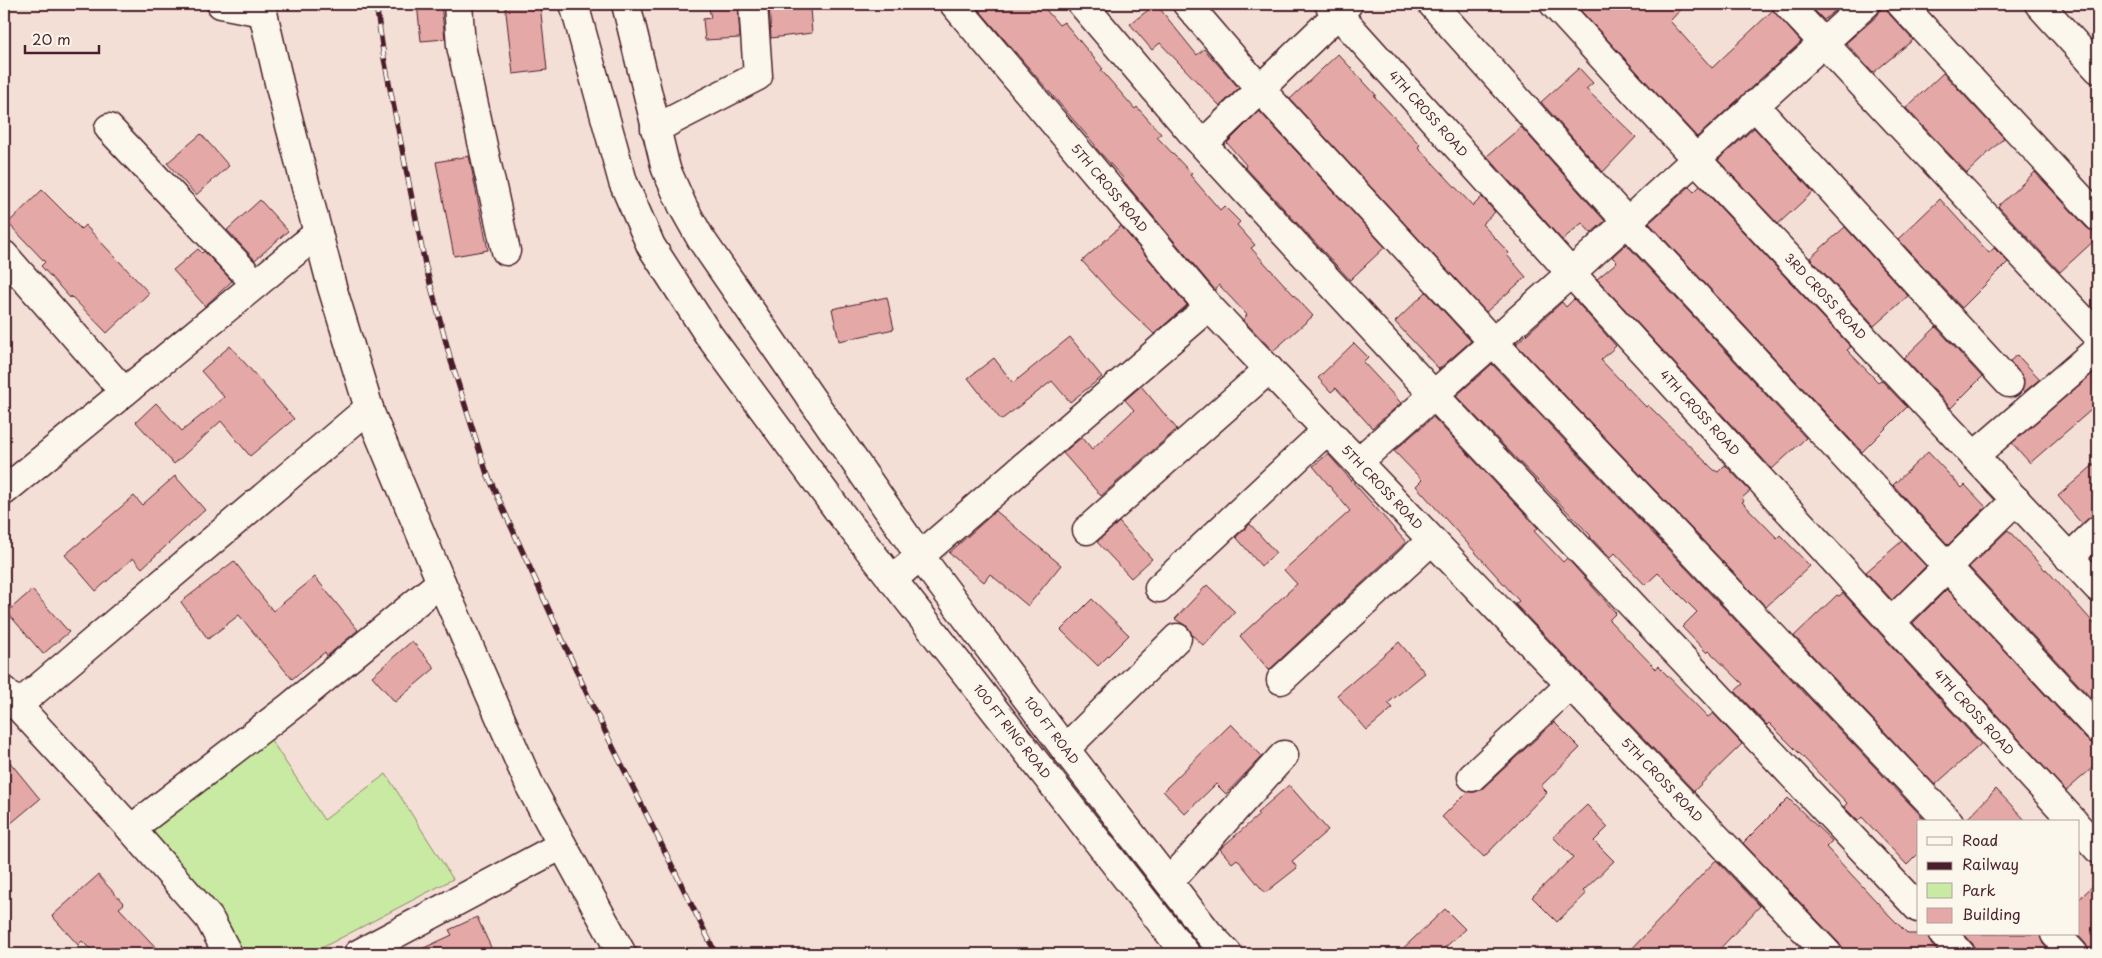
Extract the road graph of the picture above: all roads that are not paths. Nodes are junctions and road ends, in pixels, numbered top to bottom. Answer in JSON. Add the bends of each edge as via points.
{"nodes":[{"id":1,"x":221,"y":4,"type":"edge"},
{"id":2,"x":458,"y":4,"type":"edge"},
{"id":3,"x":574,"y":4,"type":"edge"},
{"id":4,"x":626,"y":4,"type":"edge"},
{"id":5,"x":753,"y":4,"type":"edge"},
{"id":6,"x":954,"y":4,"type":"edge"},
{"id":7,"x":1082,"y":4,"type":"edge"},
{"id":8,"x":1187,"y":4,"type":"edge"},
{"id":9,"x":1432,"y":4,"type":"edge"},
{"id":10,"x":1554,"y":4,"type":"edge"},
{"id":11,"x":1787,"y":4,"type":"edge"},
{"id":12,"x":1866,"y":4,"type":"edge"},
{"id":13,"x":1901,"y":4,"type":"edge"},
{"id":14,"x":2039,"y":4,"type":"edge"},
{"id":15,"x":1338,"y":7,"type":"edge"},
{"id":16,"x":261,"y":8,"type":"edge"},
{"id":17,"x":1822,"y":42,"type":"junction"},
{"id":18,"x":2098,"y":69,"type":"edge"},
{"id":19,"x":1260,"y":89,"type":"junction"},
{"id":20,"x":1754,"y":105,"type":"junction"},
{"id":21,"x":109,"y":128,"type":"dead end"},
{"id":22,"x":656,"y":129,"type":"junction"},
{"id":23,"x":1203,"y":144,"type":"junction"},
{"id":24,"x":1696,"y":159,"type":"junction"},
{"id":25,"x":2098,"y":217,"type":"edge"},
{"id":26,"x":1627,"y":222,"type":"junction"},
{"id":27,"x":318,"y":233,"type":"junction"},
{"id":28,"x":506,"y":251,"type":"dead end"},
{"id":29,"x":4,"y":255,"type":"edge"},
{"id":30,"x":1571,"y":273,"type":"junction"},
{"id":31,"x":256,"y":284,"type":"junction"},
{"id":32,"x":1209,"y":307,"type":"junction"},
{"id":33,"x":2098,"y":336,"type":"edge"},
{"id":34,"x":1494,"y":342,"type":"junction"},
{"id":35,"x":2098,"y":349,"type":"edge"},
{"id":36,"x":1269,"y":369,"type":"junction"},
{"id":37,"x":2009,"y":384,"type":"dead end"},
{"id":38,"x":124,"y":392,"type":"junction"},
{"id":39,"x":1434,"y":394,"type":"junction"},
{"id":40,"x":369,"y":408,"type":"junction"},
{"id":41,"x":1327,"y":430,"type":"junction"},
{"id":42,"x":1974,"y":456,"type":"junction"},
{"id":43,"x":1358,"y":462,"type":"junction"},
{"id":44,"x":4,"y":491,"type":"edge"},
{"id":45,"x":2016,"y":500,"type":"junction"},
{"id":46,"x":1087,"y":530,"type":"dead end"},
{"id":47,"x":2098,"y":530,"type":"edge"},
{"id":48,"x":1431,"y":541,"type":"junction"},
{"id":49,"x":920,"y":556,"type":"junction"},
{"id":50,"x":2069,"y":558,"type":"junction"},
{"id":51,"x":1948,"y":566,"type":"junction"},
{"id":52,"x":892,"y":580,"type":"junction"},
{"id":53,"x":441,"y":582,"type":"junction"},
{"id":54,"x":1158,"y":588,"type":"dead end"},
{"id":55,"x":2098,"y":588,"type":"edge"},
{"id":56,"x":1891,"y":622,"type":"junction"},
{"id":57,"x":1177,"y":638,"type":"dead end"},
{"id":58,"x":1281,"y":680,"type":"dead end"},
{"id":59,"x":1570,"y":685,"type":"junction"},
{"id":60,"x":10,"y":698,"type":"edge"},
{"id":61,"x":2098,"y":729,"type":"edge"},
{"id":62,"x":1065,"y":750,"type":"junction"},
{"id":63,"x":1284,"y":755,"type":"dead end"},
{"id":64,"x":1472,"y":777,"type":"dead end"},
{"id":65,"x":1947,"y":820,"type":"edge"},
{"id":66,"x":2072,"y":820,"type":"edge"},
{"id":67,"x":131,"y":829,"type":"junction"},
{"id":68,"x":2080,"y":829,"type":"edge"},
{"id":69,"x":562,"y":845,"type":"junction"},
{"id":70,"x":2098,"y":849,"type":"edge"},
{"id":71,"x":1169,"y":882,"type":"junction"},
{"id":72,"x":1917,"y":907,"type":"edge"},
{"id":73,"x":1944,"y":936,"type":"edge"},
{"id":74,"x":2057,"y":936,"type":"edge"},
{"id":75,"x":228,"y":954,"type":"edge"},
{"id":76,"x":358,"y":954,"type":"edge"},
{"id":77,"x":622,"y":954,"type":"edge"},
{"id":78,"x":1186,"y":954,"type":"edge"},
{"id":79,"x":1228,"y":954,"type":"edge"},
{"id":80,"x":1828,"y":954,"type":"edge"},
{"id":81,"x":1961,"y":954,"type":"edge"},
{"id":82,"x":2074,"y":954,"type":"edge"}],
"edges":[{"from":1,"to":16,"type":"street"},
{"from":2,"to":28,"type":"street","via":[[461,46]]},
{"from":3,"to":52,"type":"street","name":"100 FT RING ROAD","via":[[623,182],[651,246],[708,334]]},
{"from":4,"to":22,"type":"street","name":"100 FT ROAD"},
{"from":5,"to":22,"type":"street","via":[[758,76]]},
{"from":6,"to":32,"type":"street","name":"5TH CROSS ROAD"},
{"from":7,"to":23,"type":"street"},
{"from":8,"to":19,"type":"street"},
{"from":9,"to":26,"type":"street"},
{"from":10,"to":24,"type":"street","name":"3RD CROSS ROAD"},
{"from":11,"to":17,"type":"street"},
{"from":12,"to":17,"type":"street"},
{"from":13,"to":25,"type":"street"},
{"from":14,"to":18,"type":"street"},
{"from":15,"to":19,"type":"street"},
{"from":15,"to":30,"type":"street","name":"4TH CROSS ROAD"},
{"from":16,"to":27,"type":"street"},
{"from":17,"to":20,"type":"street"},
{"from":17,"to":33,"type":"street"},
{"from":19,"to":23,"type":"street"},
{"from":19,"to":34,"type":"street"},
{"from":20,"to":24,"type":"street"},
{"from":20,"to":37,"type":"street"},
{"from":21,"to":31,"type":"street"},
{"from":22,"to":49,"type":"street","name":"100 FT ROAD","via":[[666,169],[702,240]]},
{"from":23,"to":39,"type":"street"},
{"from":24,"to":26,"type":"street"},
{"from":24,"to":42,"type":"street","name":"3RD CROSS ROAD"},
{"from":26,"to":30,"type":"street"},
{"from":26,"to":51,"type":"street"},
{"from":27,"to":31,"type":"street"},
{"from":27,"to":40,"type":"street"},
{"from":29,"to":38,"type":"street"},
{"from":30,"to":34,"type":"street"},
{"from":30,"to":56,"type":"street","name":"4TH CROSS ROAD"},
{"from":31,"to":38,"type":"street"},
{"from":32,"to":36,"type":"street","name":"5TH CROSS ROAD"},
{"from":32,"to":49,"type":"street"},
{"from":34,"to":39,"type":"street"},
{"from":34,"to":65,"type":"street"},
{"from":35,"to":42,"type":"street"},
{"from":36,"to":41,"type":"street","name":"5TH CROSS ROAD"},
{"from":36,"to":46,"type":"street"},
{"from":38,"to":44,"type":"street"},
{"from":39,"to":43,"type":"street"},
{"from":39,"to":72,"type":"street"},
{"from":40,"to":53,"type":"street"},
{"from":40,"to":60,"type":"street"},
{"from":41,"to":43,"type":"street","name":"5TH CROSS ROAD"},
{"from":41,"to":54,"type":"street"},
{"from":42,"to":45,"type":"street","name":"3RD CROSS ROAD"},
{"from":43,"to":48,"type":"street","name":"5TH CROSS ROAD"},
{"from":45,"to":50,"type":"street","name":"3RD CROSS ROAD"},
{"from":45,"to":51,"type":"street"},
{"from":47,"to":50,"type":"street"},
{"from":48,"to":58,"type":"street"},
{"from":48,"to":59,"type":"street","name":"5TH CROSS ROAD"},
{"from":49,"to":52,"type":"street"},
{"from":49,"to":62,"type":"street","name":"100 FT ROAD"},
{"from":50,"to":55,"type":"street","name":"3RD CROSS ROAD"},
{"from":51,"to":56,"type":"street"},
{"from":51,"to":61,"type":"street"},
{"from":52,"to":78,"type":"street","name":"100 FT RING ROAD"},
{"from":53,"to":67,"type":"street","via":[[291,706]]},
{"from":53,"to":69,"type":"street","via":[[530,788]]},
{"from":56,"to":66,"type":"street","name":"4TH CROSS ROAD"},
{"from":57,"to":62,"type":"street"},
{"from":59,"to":64,"type":"street"},
{"from":59,"to":80,"type":"street","name":"5TH CROSS ROAD"},
{"from":60,"to":67,"type":"street"},
{"from":62,"to":71,"type":"street","name":"100 FT ROAD"},
{"from":63,"to":71,"type":"street"},
{"from":67,"to":75,"type":"street","via":[[209,918]]},
{"from":68,"to":70,"type":"street"},
{"from":69,"to":76,"type":"street"},
{"from":69,"to":77,"type":"street"},
{"from":71,"to":79,"type":"street","name":"100 FT ROAD"},
{"from":73,"to":81,"type":"street"},
{"from":74,"to":82,"type":"street"}]}
